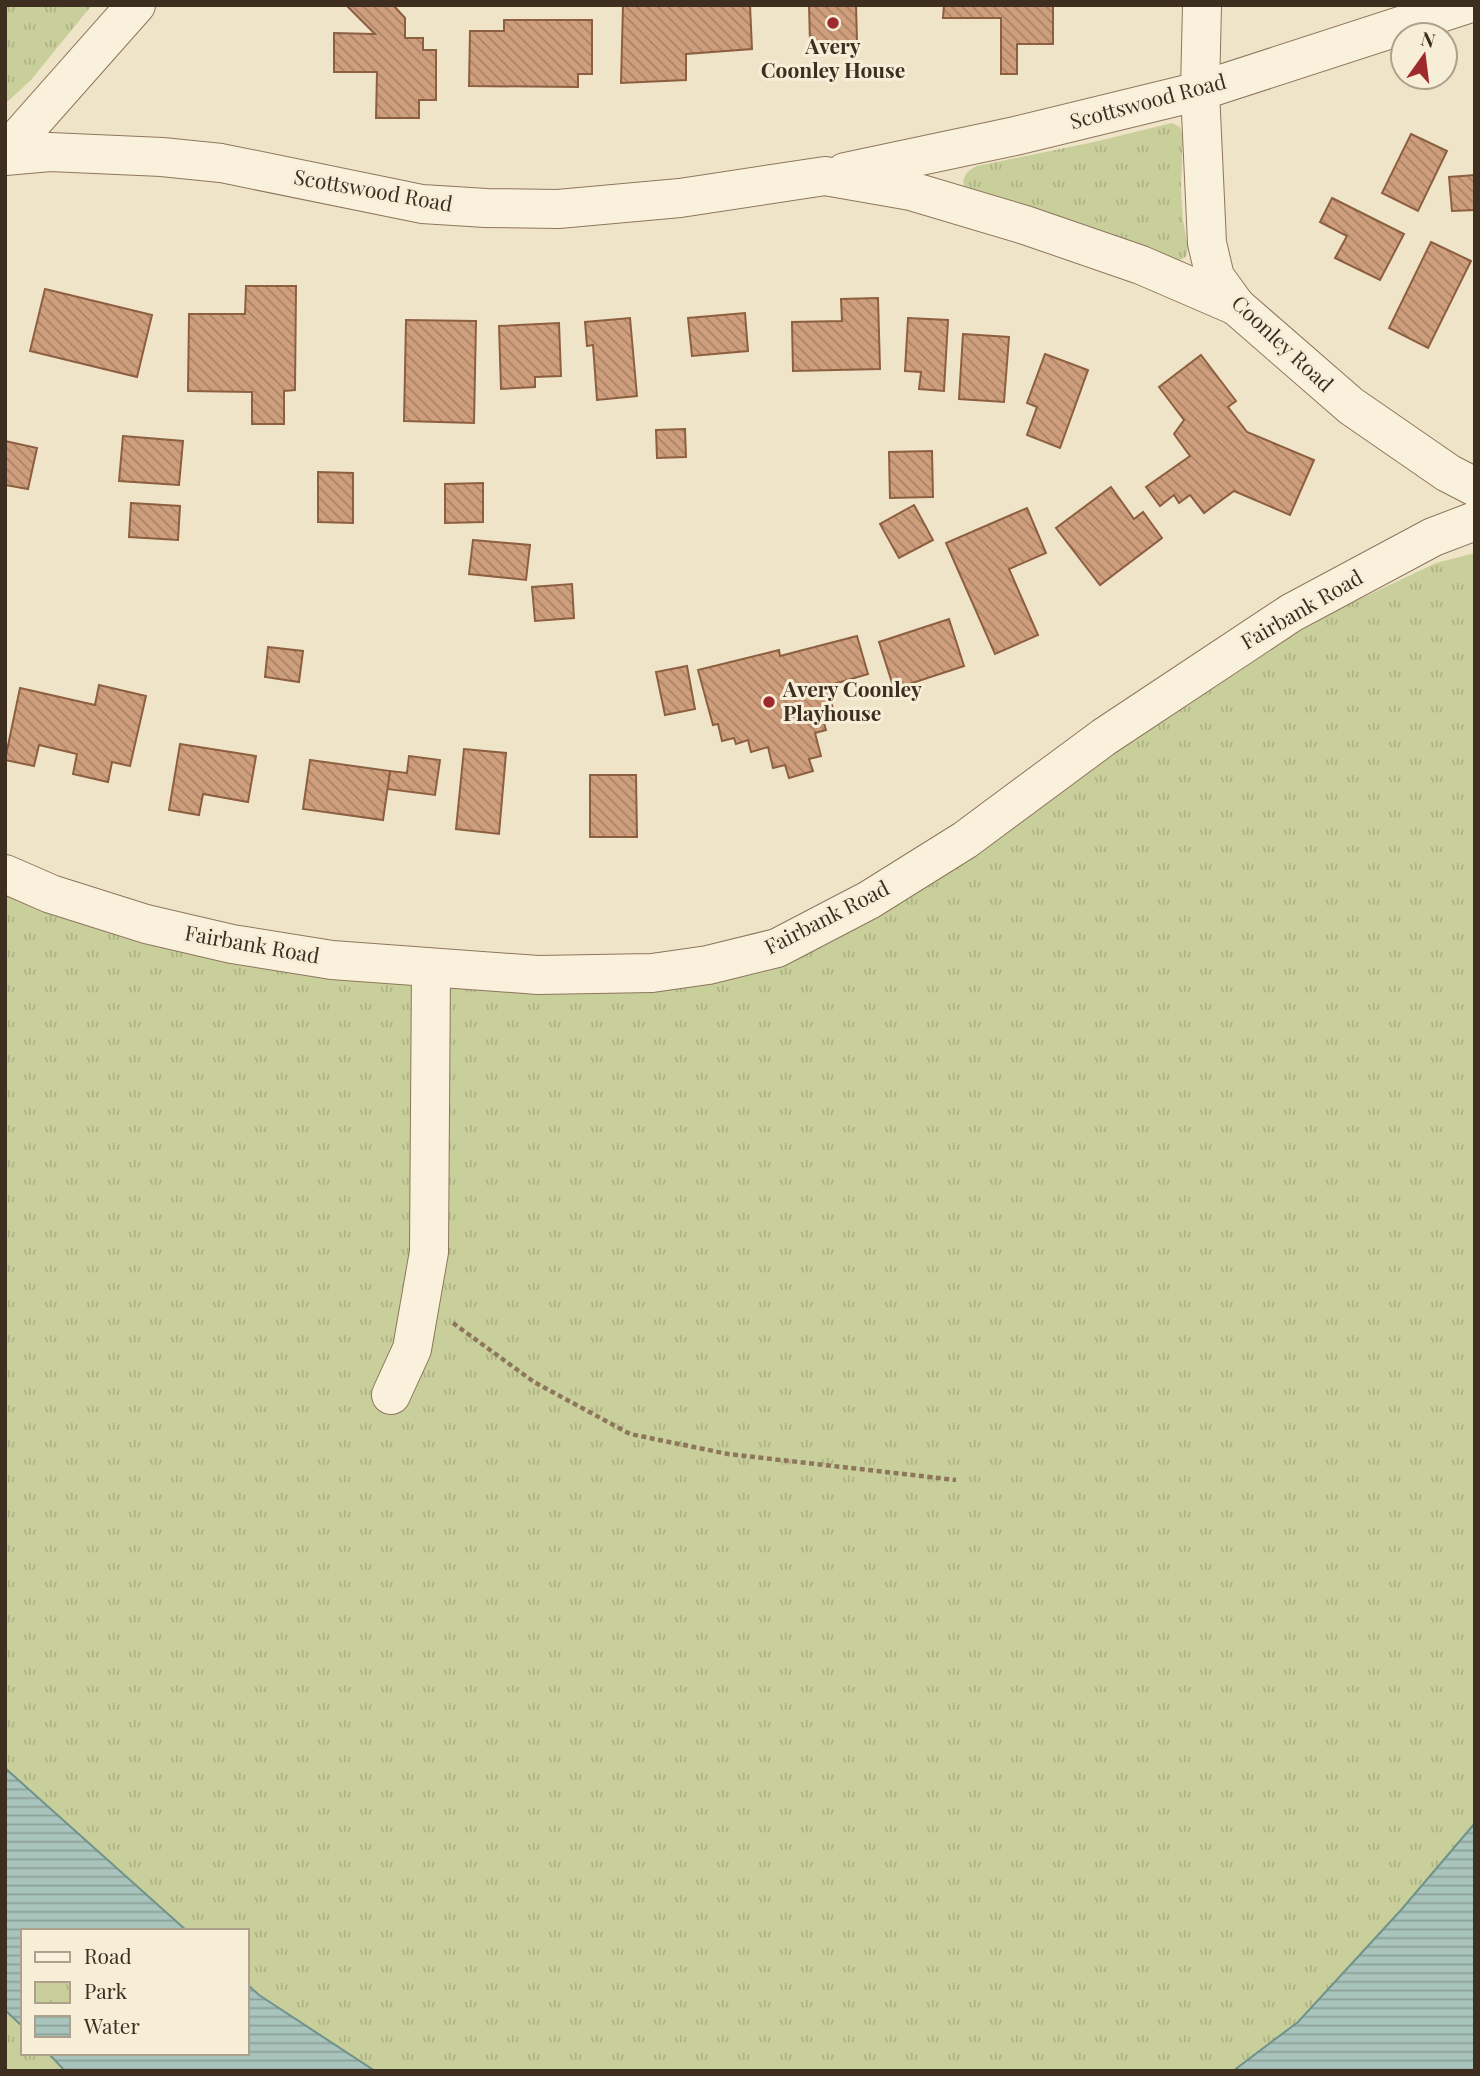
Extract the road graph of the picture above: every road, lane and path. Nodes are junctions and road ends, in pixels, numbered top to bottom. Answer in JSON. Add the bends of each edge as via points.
{"nodes":[{"id":1,"x":136,"y":5,"type":"edge"},
{"id":2,"x":1202,"y":5,"type":"edge"},
{"id":3,"x":1465,"y":5,"type":"edge"},
{"id":4,"x":1200,"y":91,"type":"junction"},
{"id":5,"x":5,"y":155,"type":"edge"},
{"id":6,"x":825,"y":176,"type":"junction"},
{"id":7,"x":1236,"y":306,"type":"junction"},
{"id":8,"x":1475,"y":487,"type":"edge"},
{"id":9,"x":1475,"y":521,"type":"edge"},
{"id":10,"x":5,"y":874,"type":"edge"},
{"id":11,"x":431,"y":968,"type":"junction"},
{"id":12,"x":421,"y":1300,"type":"junction"},
{"id":13,"x":391,"y":1395,"type":"dead end"},
{"id":14,"x":956,"y":1480,"type":"dead end"}],
"edges":[{"from":1,"to":5,"type":"street"},
{"from":2,"to":4,"type":"street","name":"Coonley Road"},
{"from":3,"to":4,"type":"street","name":"Scottswood Road"},
{"from":4,"to":6,"type":"street","name":"Scottswood Road"},
{"from":4,"to":7,"type":"street","name":"Coonley Road","via":[[1207,243],[1215,277]]},
{"from":5,"to":6,"type":"street","name":"Scottswood Road","via":[[50,152],[221,163],[422,204],[498,208],[558,209],[667,199]]},
{"from":6,"to":7,"type":"street","name":"Scottswood Road","via":[[911,191],[1025,225],[1141,265]]},
{"from":7,"to":8,"type":"street","name":"Coonley Road","via":[[1350,406]]},
{"from":9,"to":11,"type":"street","name":"Fairbank Road","via":[[1433,537],[1291,612],[1104,737],[965,840],[869,900],[777,948],[652,973],[538,975]]},
{"from":10,"to":11,"type":"street","name":"Fairbank Road","via":[[146,925],[232,944],[332,960]]},
{"from":11,"to":12,"type":"street","via":[[429,1252]]},
{"from":12,"to":13,"type":"street","via":[[412,1349]]},
{"from":12,"to":14,"type":"path","via":[[534,1381],[630,1434],[728,1454]]}]}
